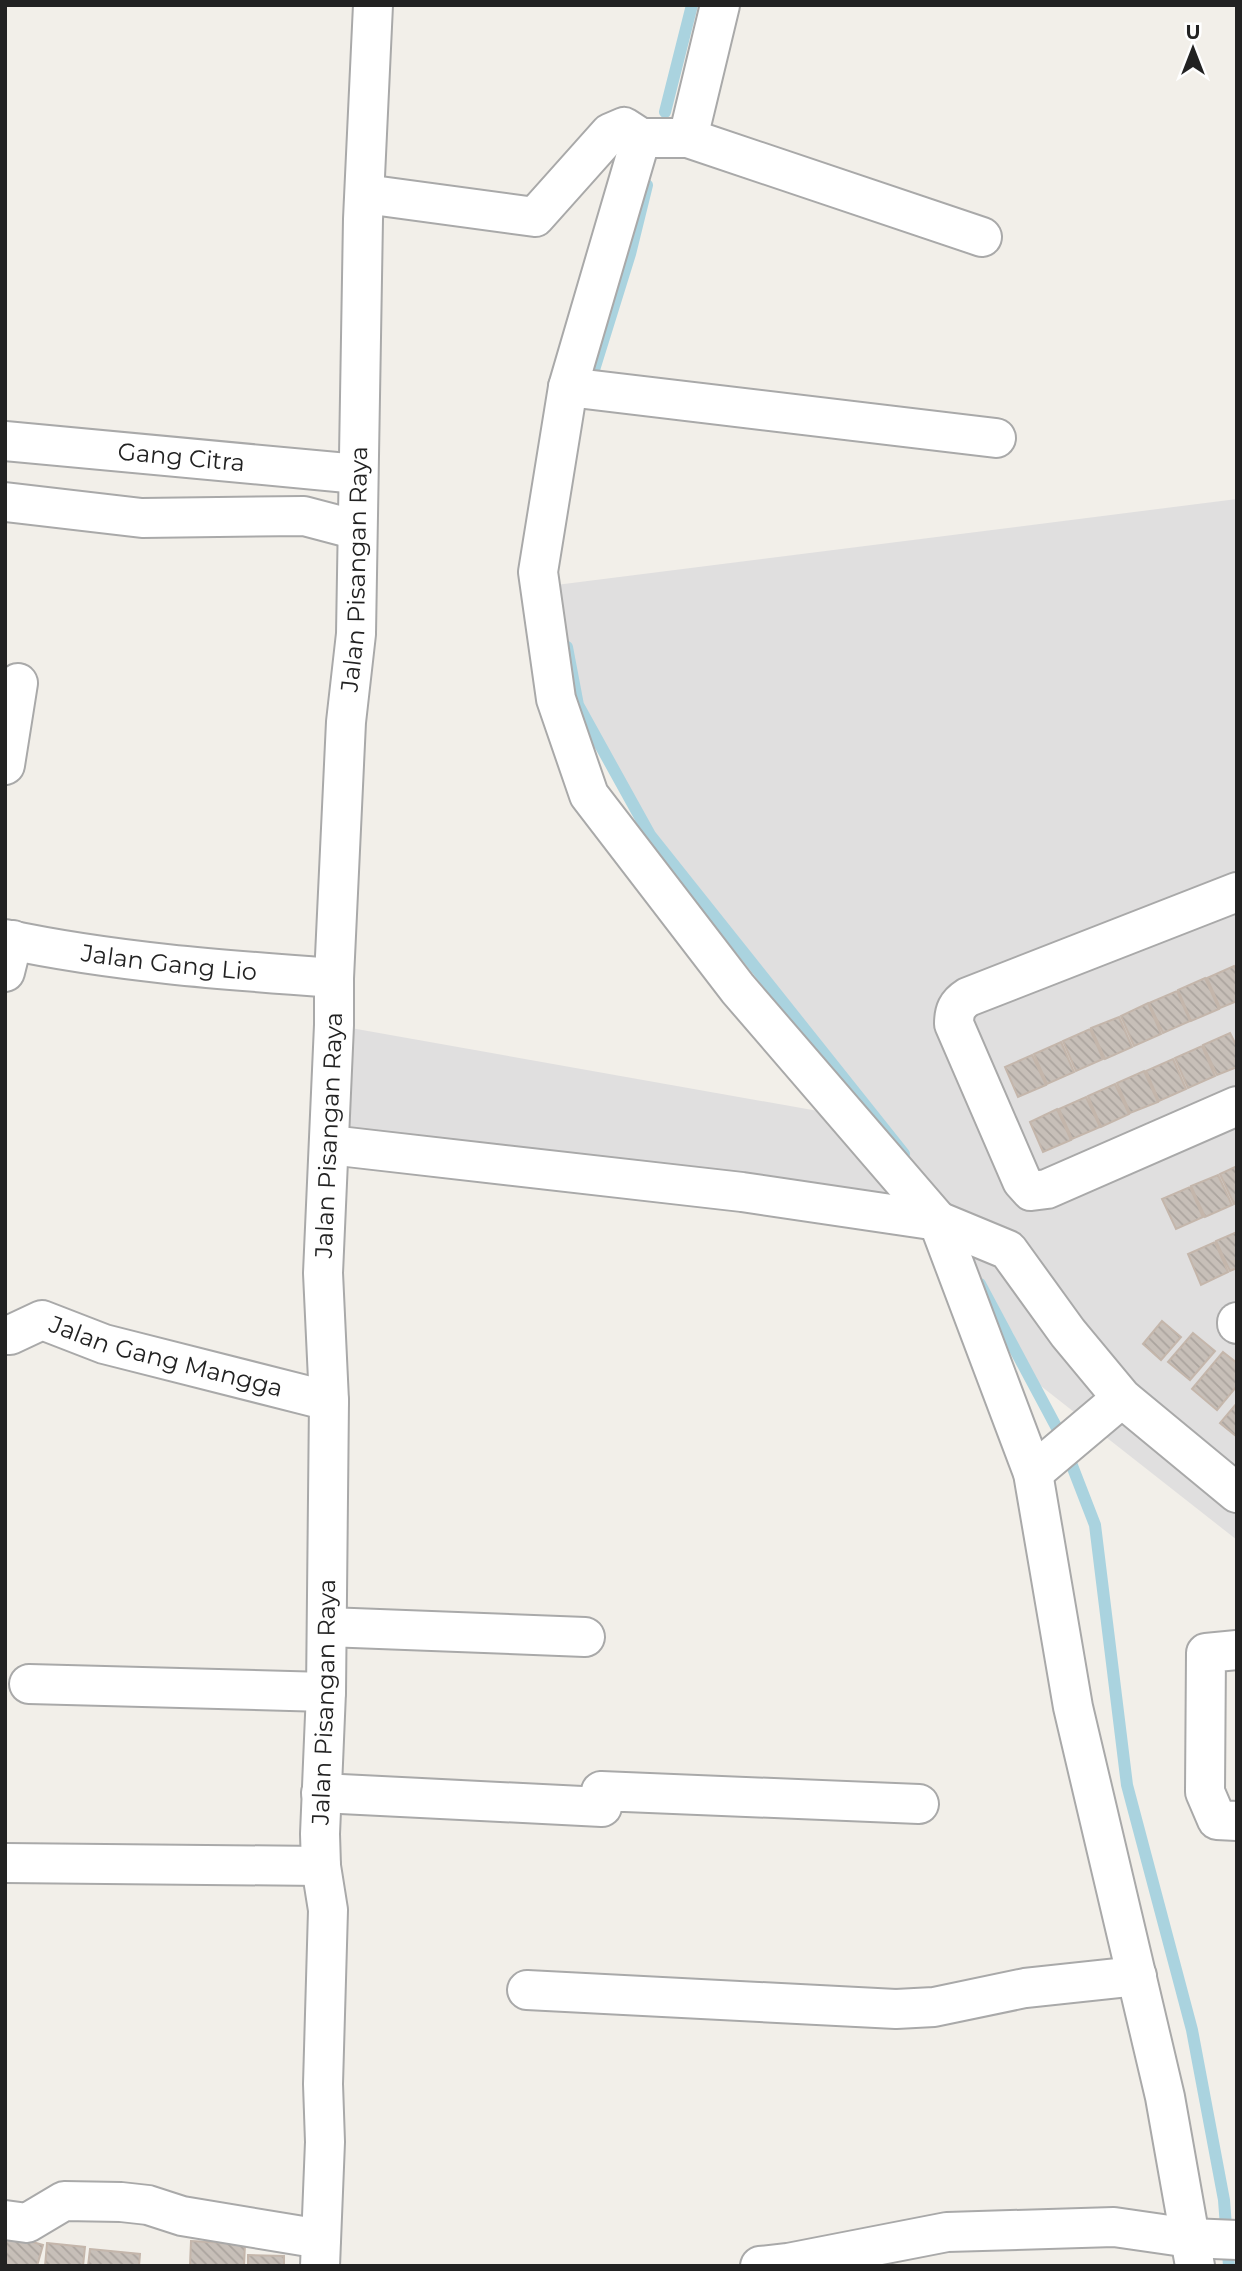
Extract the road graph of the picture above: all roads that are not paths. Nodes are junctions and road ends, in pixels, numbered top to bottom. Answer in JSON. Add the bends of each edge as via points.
{"nodes":[{"id":1,"x":373,"y":5,"type":"edge"},
{"id":2,"x":720,"y":5,"type":"edge"},
{"id":3,"x":641,"y":138,"type":"junction"},
{"id":4,"x":688,"y":138,"type":"junction"},
{"id":5,"x":365,"y":194,"type":"junction"},
{"id":6,"x":982,"y":237,"type":"dead end"},
{"id":7,"x":568,"y":387,"type":"junction"},
{"id":8,"x":996,"y":438,"type":"dead end"},
{"id":9,"x":5,"y":441,"type":"edge"},
{"id":10,"x":358,"y":474,"type":"junction"},
{"id":11,"x":5,"y":502,"type":"edge"},
{"id":12,"x":357,"y":530,"type":"junction"},
{"id":13,"x":18,"y":683,"type":"dead end"},
{"id":14,"x":5,"y":765,"type":"edge"},
{"id":15,"x":1237,"y":891,"type":"edge"},
{"id":16,"x":8,"y":950,"type":"edge"},
{"id":17,"x":334,"y":978,"type":"junction"},
{"id":18,"x":1237,"y":1106,"type":"edge"},
{"id":19,"x":330,"y":1145,"type":"junction"},
{"id":20,"x":938,"y":1221,"type":"junction"},
{"id":21,"x":5,"y":1335,"type":"edge"},
{"id":22,"x":1122,"y":1398,"type":"junction"},
{"id":23,"x":329,"y":1401,"type":"junction"},
{"id":24,"x":1033,"y":1474,"type":"junction"},
{"id":25,"x":1237,"y":1493,"type":"edge"},
{"id":26,"x":327,"y":1627,"type":"junction"},
{"id":27,"x":585,"y":1637,"type":"dead end"},
{"id":28,"x":1237,"y":1650,"type":"edge"},
{"id":29,"x":29,"y":1684,"type":"dead end"},
{"id":30,"x":326,"y":1692,"type":"junction"},
{"id":31,"x":321,"y":1793,"type":"junction"},
{"id":32,"x":919,"y":1804,"type":"dead end"},
{"id":33,"x":1237,"y":1821,"type":"edge"},
{"id":34,"x":5,"y":1863,"type":"edge"},
{"id":35,"x":321,"y":1866,"type":"junction"},
{"id":36,"x":1138,"y":1976,"type":"junction"},
{"id":37,"x":527,"y":1990,"type":"dead end"},
{"id":38,"x":5,"y":2220,"type":"edge"},
{"id":39,"x":1237,"y":2240,"type":"edge"},
{"id":40,"x":320,"y":2252,"type":"edge"},
{"id":41,"x":1193,"y":2252,"type":"edge"},
{"id":42,"x":913,"y":2253,"type":"edge"},
{"id":43,"x":760,"y":2266,"type":"edge"}],
"edges":[{"from":1,"to":5,"type":"street","name":"Jalan Pisangan Raya"},
{"from":2,"to":4,"type":"street"},
{"from":3,"to":4,"type":"street"},
{"from":3,"to":5,"type":"street","via":[[624,127],[610,133],[535,218]]},
{"from":3,"to":7,"type":"street"},
{"from":4,"to":6,"type":"street"},
{"from":5,"to":10,"type":"street","name":"Jalan Pisangan Raya"},
{"from":7,"to":8,"type":"street"},
{"from":7,"to":20,"type":"street","via":[[538,572],[556,699],[589,795],[738,989]]},
{"from":9,"to":10,"type":"street","name":"Gang Citra"},
{"from":10,"to":12,"type":"street","name":"Jalan Pisangan Raya"},
{"from":11,"to":12,"type":"street","via":[[142,518],[304,516]]},
{"from":12,"to":17,"type":"street","name":"Jalan Pisangan Raya","via":[[356,634],[346,722]]},
{"from":13,"to":14,"type":"street"},
{"from":15,"to":18,"type":"street","via":[[968,997],[956,1008],[954,1024],[1022,1181],[1031,1191],[1047,1189]]},
{"from":16,"to":17,"type":"street","name":"Jalan Gang Lio"},
{"from":17,"to":19,"type":"street","name":"Jalan Pisangan Raya"},
{"from":19,"to":20,"type":"street","via":[[742,1192]]},
{"from":19,"to":23,"type":"street","name":"Jalan Pisangan Raya","via":[[323,1273]]},
{"from":20,"to":22,"type":"street","via":[[1008,1250]]},
{"from":20,"to":24,"type":"street"},
{"from":21,"to":23,"type":"street","name":"Jalan Gang Mangga","via":[[42,1320],[104,1345]]},
{"from":22,"to":24,"type":"street"},
{"from":22,"to":25,"type":"street"},
{"from":23,"to":26,"type":"street","name":"Jalan Pisangan Raya"},
{"from":24,"to":36,"type":"street","via":[[1073,1707]]},
{"from":26,"to":27,"type":"street"},
{"from":26,"to":30,"type":"street","name":"Jalan Pisangan Raya"},
{"from":28,"to":33,"type":"street","via":[[1206,1653],[1205,1792],[1217,1820]]},
{"from":29,"to":30,"type":"street"},
{"from":30,"to":31,"type":"street","name":"Jalan Pisangan Raya"},
{"from":31,"to":32,"type":"street","via":[[602,1807],[601,1791]]},
{"from":31,"to":35,"type":"street","name":"Jalan Pisangan Raya"},
{"from":34,"to":35,"type":"street"},
{"from":35,"to":40,"type":"street","name":"Jalan Pisangan Raya","via":[[328,1910]]},
{"from":36,"to":37,"type":"street","via":[[896,2009]]},
{"from":36,"to":41,"type":"street"},
{"from":38,"to":40,"type":"street","via":[[27,2222],[64,2201],[121,2202],[148,2205]]},
{"from":39,"to":41,"type":"street"},
{"from":41,"to":42,"type":"street","via":[[1114,2227],[947,2232]]},
{"from":42,"to":43,"type":"street"}]}
